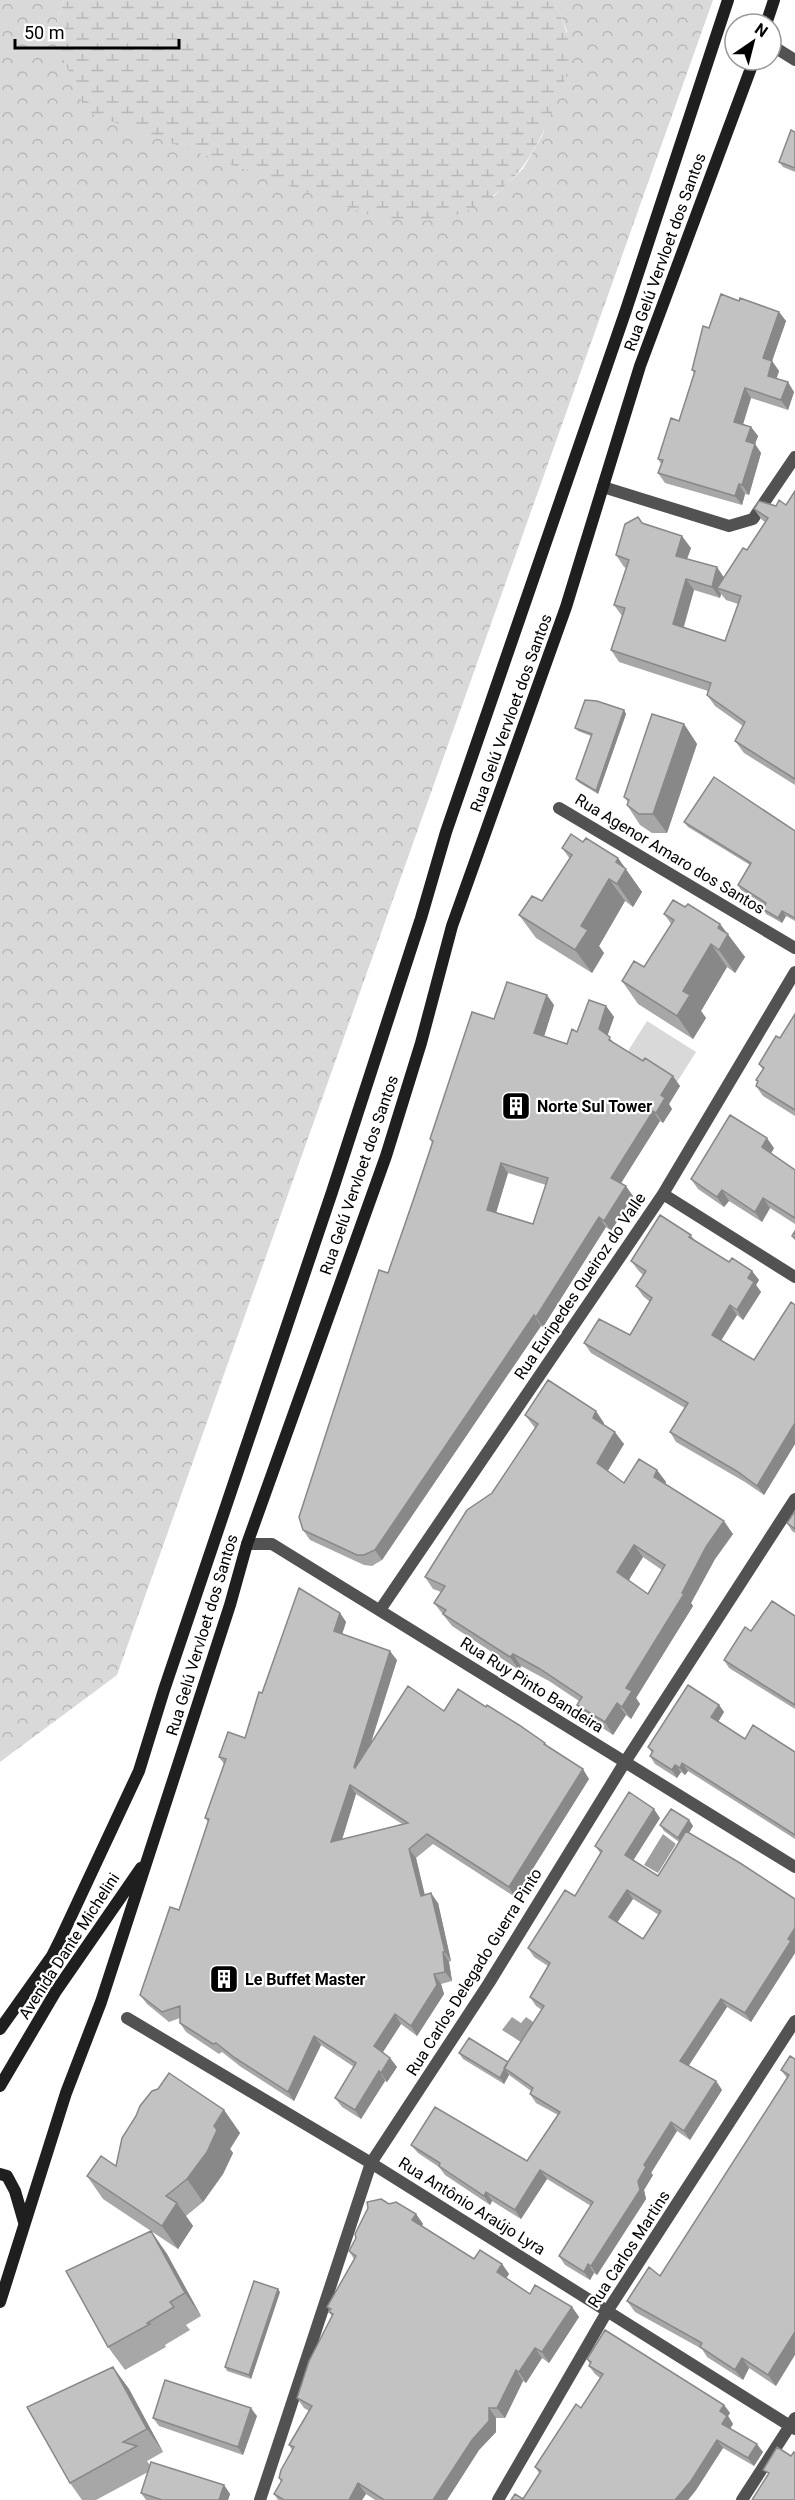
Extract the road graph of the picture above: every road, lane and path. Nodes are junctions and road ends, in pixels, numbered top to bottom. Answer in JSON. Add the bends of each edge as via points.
{"nodes":[{"id":1,"x":728,"y":0,"type":"edge"},
{"id":2,"x":750,"y":72,"type":"edge"},
{"id":3,"x":795,"y":457,"type":"edge"},
{"id":4,"x":603,"y":487,"type":"junction"},
{"id":5,"x":559,"y":808,"type":"dead end"},
{"id":6,"x":795,"y":948,"type":"edge"},
{"id":7,"x":795,"y":972,"type":"edge"},
{"id":8,"x":663,"y":1194,"type":"junction"},
{"id":9,"x":795,"y":1277,"type":"edge"},
{"id":10,"x":795,"y":1499,"type":"edge"},
{"id":11,"x":247,"y":1544,"type":"junction"},
{"id":12,"x":380,"y":1610,"type":"junction"},
{"id":13,"x":625,"y":1762,"type":"junction"},
{"id":14,"x":148,"y":1857,"type":"junction"},
{"id":15,"x":795,"y":1867,"type":"edge"},
{"id":16,"x":127,"y":2018,"type":"dead end"},
{"id":17,"x":795,"y":2021,"type":"edge"},
{"id":18,"x":0,"y":2029,"type":"edge"},
{"id":19,"x":0,"y":2086,"type":"edge"},
{"id":20,"x":371,"y":2163,"type":"junction"},
{"id":21,"x":0,"y":2174,"type":"edge"},
{"id":22,"x":24,"y":2222,"type":"junction"},
{"id":23,"x":0,"y":2302,"type":"edge"},
{"id":24,"x":608,"y":2310,"type":"junction"},
{"id":25,"x":793,"y":2424,"type":"edge"},
{"id":26,"x":260,"y":2500,"type":"edge"},
{"id":27,"x":498,"y":2500,"type":"edge"},
{"id":28,"x":742,"y":2500,"type":"edge"}],
"edges":[{"from":1,"to":18,"type":"main road","name":"Rua Gelú Vervloet dos Santos","via":[[623,320],[446,832],[332,1192],[139,1771],[52,1956]]},
{"from":2,"to":4,"type":"main road","name":"Rua Gelú Vervloet dos Santos","via":[[640,366]]},
{"from":3,"to":4,"type":"street","via":[[753,519],[739,525],[729,526]]},
{"from":4,"to":11,"type":"main road","name":"Rua Gelú Vervloet dos Santos","via":[[543,676],[452,926],[386,1156]]},
{"from":5,"to":6,"type":"street","name":"Rua Agenor Amaro dos Santos"},
{"from":7,"to":8,"type":"street","name":"Rua Euripedes Queiroz do Valle"},
{"from":8,"to":9,"type":"street"},
{"from":8,"to":12,"type":"street","name":"Rua Euripedes Queiroz do Valle"},
{"from":10,"to":13,"type":"street","name":"Rua Carlos Delegado Guerra Pinto"},
{"from":11,"to":12,"type":"street","name":"Rua Ruy Pinto Bandeira","via":[[272,1544]]},
{"from":11,"to":14,"type":"main road","name":"Rua Gelú Vervloet dos Santos"},
{"from":12,"to":13,"type":"street","name":"Rua Ruy Pinto Bandeira"},
{"from":13,"to":15,"type":"street","name":"Rua Ruy Pinto Bandeira"},
{"from":13,"to":20,"type":"street","name":"Rua Carlos Delegado Guerra Pinto","via":[[489,1983]]},
{"from":14,"to":19,"type":"main road","name":"Avenida Dante Michelini","via":[[56,1991]]},
{"from":14,"to":22,"type":"main road","name":"Rua Gelú Vervloet dos Santos"},
{"from":16,"to":20,"type":"street","name":"Rua Antônio Araújo Lyra"},
{"from":17,"to":24,"type":"street","name":"Rua Carlos Martins"},
{"from":20,"to":24,"type":"street","name":"Rua Antônio Araújo Lyra"},
{"from":20,"to":26,"type":"street","name":"Rua Carlos Delegado Guerra Pinto"},
{"from":21,"to":22,"type":"main road","via":[[8,2176]]},
{"from":22,"to":23,"type":"main road","name":"Rua Gelú Vervloet dos Santos"},
{"from":24,"to":25,"type":"street","name":"Rua Antônio Araújo Lyra"},
{"from":24,"to":27,"type":"street","name":"Rua Carlos Martins"},
{"from":25,"to":28,"type":"street"}]}
